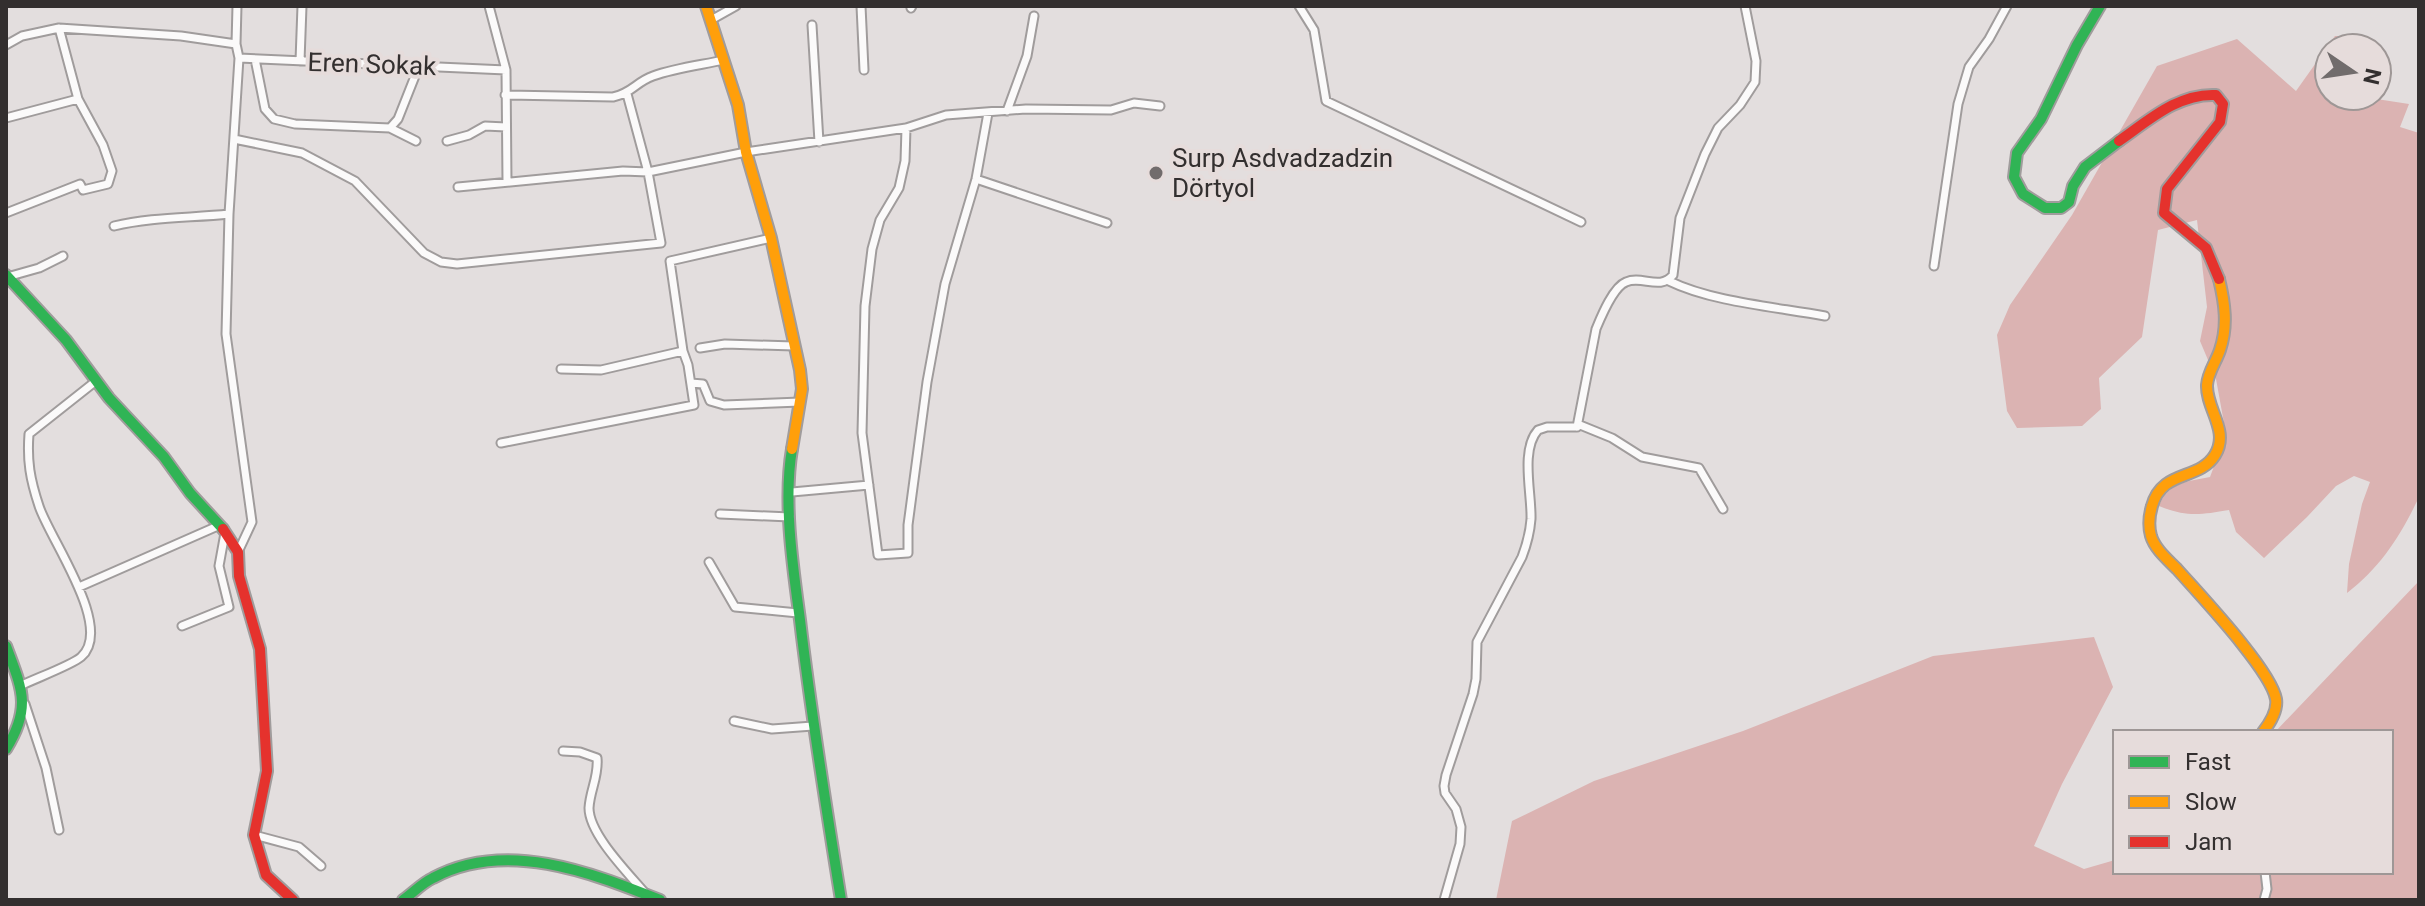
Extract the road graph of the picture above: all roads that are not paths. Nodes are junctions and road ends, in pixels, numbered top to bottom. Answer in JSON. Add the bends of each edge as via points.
{"nodes":[{"id":1,"x":237,"y":6,"type":"edge"},
{"id":2,"x":302,"y":6,"type":"edge"},
{"id":3,"x":489,"y":6,"type":"edge"},
{"id":4,"x":706,"y":6,"type":"edge"},
{"id":5,"x":736,"y":6,"type":"edge"},
{"id":6,"x":861,"y":6,"type":"edge"},
{"id":7,"x":1299,"y":6,"type":"edge"},
{"id":8,"x":1745,"y":6,"type":"edge"},
{"id":9,"x":2007,"y":6,"type":"edge"},
{"id":10,"x":2100,"y":6,"type":"edge"},
{"id":11,"x":1034,"y":16,"type":"dead end"},
{"id":12,"x":711,"y":20,"type":"junction"},
{"id":13,"x":812,"y":25,"type":"dead end"},
{"id":14,"x":59,"y":28,"type":"junction"},
{"id":15,"x":236,"y":44,"type":"junction"},
{"id":16,"x":6,"y":45,"type":"edge"},
{"id":17,"x":239,"y":58,"type":"junction"},
{"id":18,"x":255,"y":59,"type":"junction"},
{"id":19,"x":724,"y":60,"type":"junction"},
{"id":20,"x":300,"y":61,"type":"junction"},
{"id":21,"x":419,"y":66,"type":"junction"},
{"id":22,"x":506,"y":70,"type":"junction"},
{"id":23,"x":864,"y":70,"type":"dead end"},
{"id":24,"x":627,"y":94,"type":"junction"},
{"id":25,"x":505,"y":95,"type":"junction"},
{"id":26,"x":78,"y":99,"type":"junction"},
{"id":27,"x":1160,"y":106,"type":"dead end"},
{"id":28,"x":1007,"y":111,"type":"junction"},
{"id":29,"x":988,"y":113,"type":"junction"},
{"id":30,"x":6,"y":118,"type":"edge"},
{"id":31,"x":506,"y":127,"type":"junction"},
{"id":32,"x":390,"y":128,"type":"junction"},
{"id":33,"x":906,"y":128,"type":"junction"},
{"id":34,"x":234,"y":139,"type":"junction"},
{"id":35,"x":416,"y":141,"type":"dead end"},
{"id":36,"x":447,"y":141,"type":"dead end"},
{"id":37,"x":819,"y":142,"type":"junction"},
{"id":38,"x":746,"y":152,"type":"junction"},
{"id":39,"x":648,"y":172,"type":"junction"},
{"id":40,"x":976,"y":179,"type":"junction"},
{"id":41,"x":507,"y":182,"type":"junction"},
{"id":42,"x":458,"y":187,"type":"dead end"},
{"id":43,"x":6,"y":213,"type":"edge"},
{"id":44,"x":229,"y":214,"type":"junction"},
{"id":45,"x":1581,"y":222,"type":"dead end"},
{"id":46,"x":1107,"y":223,"type":"dead end"},
{"id":47,"x":114,"y":226,"type":"dead end"},
{"id":48,"x":771,"y":238,"type":"junction"},
{"id":49,"x":63,"y":256,"type":"dead end"},
{"id":50,"x":1934,"y":266,"type":"dead end"},
{"id":51,"x":7,"y":276,"type":"edge"},
{"id":52,"x":1669,"y":281,"type":"junction"},
{"id":53,"x":1825,"y":316,"type":"dead end"},
{"id":54,"x":794,"y":346,"type":"junction"},
{"id":55,"x":700,"y":348,"type":"dead end"},
{"id":56,"x":683,"y":351,"type":"junction"},
{"id":57,"x":561,"y":369,"type":"dead end"},
{"id":58,"x":96,"y":381,"type":"junction"},
{"id":59,"x":691,"y":383,"type":"junction"},
{"id":60,"x":800,"y":402,"type":"junction"},
{"id":61,"x":1577,"y":427,"type":"junction"},
{"id":62,"x":501,"y":443,"type":"dead end"},
{"id":63,"x":869,"y":485,"type":"junction"},
{"id":64,"x":792,"y":492,"type":"junction"},
{"id":65,"x":1723,"y":509,"type":"dead end"},
{"id":66,"x":720,"y":514,"type":"dead end"},
{"id":67,"x":790,"y":517,"type":"junction"},
{"id":68,"x":223,"y":529,"type":"junction"},
{"id":69,"x":238,"y":552,"type":"junction"},
{"id":70,"x":709,"y":562,"type":"dead end"},
{"id":71,"x":79,"y":587,"type":"junction"},
{"id":72,"x":798,"y":613,"type":"junction"},
{"id":73,"x":182,"y":626,"type":"dead end"},
{"id":74,"x":6,"y":646,"type":"edge"},
{"id":75,"x":20,"y":686,"type":"junction"},
{"id":76,"x":25,"y":704,"type":"junction"},
{"id":77,"x":734,"y":721,"type":"dead end"},
{"id":78,"x":813,"y":726,"type":"junction"},
{"id":79,"x":2265,"y":730,"type":"edge"},
{"id":80,"x":6,"y":749,"type":"edge"},
{"id":81,"x":563,"y":751,"type":"dead end"},
{"id":82,"x":59,"y":830,"type":"dead end"},
{"id":83,"x":254,"y":835,"type":"junction"},
{"id":84,"x":321,"y":866,"type":"dead end"},
{"id":85,"x":2265,"y":874,"type":"edge"},
{"id":86,"x":646,"y":894,"type":"junction"},
{"id":87,"x":293,"y":900,"type":"edge"},
{"id":88,"x":403,"y":900,"type":"edge"},
{"id":89,"x":660,"y":900,"type":"edge"},
{"id":90,"x":841,"y":900,"type":"edge"},
{"id":91,"x":1444,"y":900,"type":"edge"},
{"id":92,"x":2264,"y":900,"type":"edge"}],
"edges":[{"from":1,"to":15,"type":"street"},
{"from":2,"to":20,"type":"street"},
{"from":3,"to":22,"type":"street"},
{"from":4,"to":12,"type":"street"},
{"from":5,"to":12,"type":"street"},
{"from":6,"to":23,"type":"street"},
{"from":7,"to":45,"type":"street","via":[[1314,30],[1326,101]]},
{"from":8,"to":52,"type":"street","via":[[1755,82],[1718,128],[1705,154],[1680,218]]},
{"from":9,"to":50,"type":"street","via":[[1969,67],[1958,104]]},
{"from":10,"to":79,"type":"street","via":[[2041,119],[2017,153],[2014,177],[2023,194],[2045,208],[2061,208],[2091,161],[2171,105],[2200,94],[2216,95],[2223,104],[2220,122],[2167,189],[2164,213],[2207,249],[2217,275],[2226,319],[2207,391],[2219,424],[2219,451],[2204,468],[2175,476],[2157,489],[2148,517],[2151,540],[2270,682],[2275,709]]},
{"from":11,"to":28,"type":"street","via":[[1027,56]]},
{"from":12,"to":19,"type":"street"},
{"from":13,"to":37,"type":"street"},
{"from":14,"to":15,"type":"street"},
{"from":14,"to":16,"type":"street"},
{"from":14,"to":26,"type":"street"},
{"from":15,"to":17,"type":"street"},
{"from":17,"to":18,"type":"street","name":"Eren Sokak"},
{"from":17,"to":34,"type":"street"},
{"from":18,"to":20,"type":"street","name":"Eren Sokak"},
{"from":18,"to":32,"type":"street","via":[[265,109],[274,119]]},
{"from":19,"to":24,"type":"street","via":[[653,76]]},
{"from":19,"to":38,"type":"street"},
{"from":20,"to":21,"type":"street","name":"Eren Sokak"},
{"from":21,"to":22,"type":"street","name":"Eren Sokak"},
{"from":21,"to":32,"type":"street"},
{"from":22,"to":25,"type":"street"},
{"from":24,"to":25,"type":"street"},
{"from":24,"to":39,"type":"street"},
{"from":25,"to":31,"type":"street"},
{"from":26,"to":30,"type":"street"},
{"from":26,"to":43,"type":"street","via":[[103,145],[112,171],[108,184],[83,190],[80,184]]},
{"from":27,"to":28,"type":"street"},
{"from":28,"to":29,"type":"street"},
{"from":29,"to":33,"type":"street","via":[[946,115]]},
{"from":29,"to":40,"type":"street"},
{"from":31,"to":36,"type":"street","via":[[485,126]]},
{"from":31,"to":41,"type":"street"},
{"from":32,"to":35,"type":"street"},
{"from":33,"to":37,"type":"street"},
{"from":33,"to":63,"type":"street","via":[[899,188],[880,220],[865,306],[862,433]]},
{"from":34,"to":39,"type":"street","via":[[302,153],[355,181],[424,253],[457,264],[661,243]]},
{"from":34,"to":44,"type":"street"},
{"from":37,"to":38,"type":"street"},
{"from":38,"to":39,"type":"street"},
{"from":38,"to":48,"type":"street"},
{"from":39,"to":41,"type":"street"},
{"from":40,"to":46,"type":"street"},
{"from":40,"to":63,"type":"street","via":[[945,284],[927,382],[908,553],[878,555]]},
{"from":41,"to":42,"type":"street"},
{"from":44,"to":47,"type":"street"},
{"from":44,"to":69,"type":"street","via":[[226,334],[252,522]]},
{"from":48,"to":54,"type":"street"},
{"from":48,"to":56,"type":"street","via":[[670,261]]},
{"from":49,"to":51,"type":"street"},
{"from":51,"to":58,"type":"street"},
{"from":52,"to":53,"type":"street","via":[[1686,290]]},
{"from":52,"to":61,"type":"street","via":[[1629,280],[1611,298],[1596,329]]},
{"from":54,"to":55,"type":"street"},
{"from":54,"to":60,"type":"street"},
{"from":56,"to":57,"type":"street","via":[[601,370]]},
{"from":56,"to":59,"type":"street"},
{"from":58,"to":68,"type":"street"},
{"from":58,"to":71,"type":"street","via":[[29,434],[27,463],[39,507]]},
{"from":59,"to":60,"type":"street","via":[[703,384],[710,401],[724,405]]},
{"from":59,"to":62,"type":"street","via":[[694,405]]},
{"from":60,"to":64,"type":"street","via":[[791,456]]},
{"from":61,"to":65,"type":"street","via":[[1612,438],[1642,457],[1699,468]]},
{"from":61,"to":91,"type":"street","via":[[1547,427],[1530,442],[1527,542],[1477,642],[1473,694],[1444,786],[1461,827]]},
{"from":63,"to":64,"type":"street"},
{"from":64,"to":67,"type":"street"},
{"from":66,"to":67,"type":"street"},
{"from":67,"to":72,"type":"street"},
{"from":68,"to":69,"type":"street"},
{"from":68,"to":71,"type":"street"},
{"from":68,"to":73,"type":"street","via":[[219,566],[229,607]]},
{"from":69,"to":83,"type":"street","via":[[239,576],[260,649],[265,731],[267,771]]},
{"from":70,"to":72,"type":"street","via":[[735,607]]},
{"from":71,"to":75,"type":"street","via":[[91,623],[82,656]]},
{"from":72,"to":78,"type":"street"},
{"from":74,"to":75,"type":"street"},
{"from":75,"to":76,"type":"street"},
{"from":76,"to":80,"type":"street"},
{"from":76,"to":82,"type":"street"},
{"from":77,"to":78,"type":"street","via":[[772,729]]},
{"from":78,"to":90,"type":"street"},
{"from":81,"to":86,"type":"street","via":[[597,758],[591,824]]},
{"from":83,"to":84,"type":"street","via":[[299,847]]},
{"from":83,"to":87,"type":"street","via":[[266,875]]},
{"from":85,"to":92,"type":"street"},
{"from":86,"to":88,"type":"street","via":[[559,865],[518,859],[452,869],[424,881]]},
{"from":86,"to":89,"type":"street"}]}
